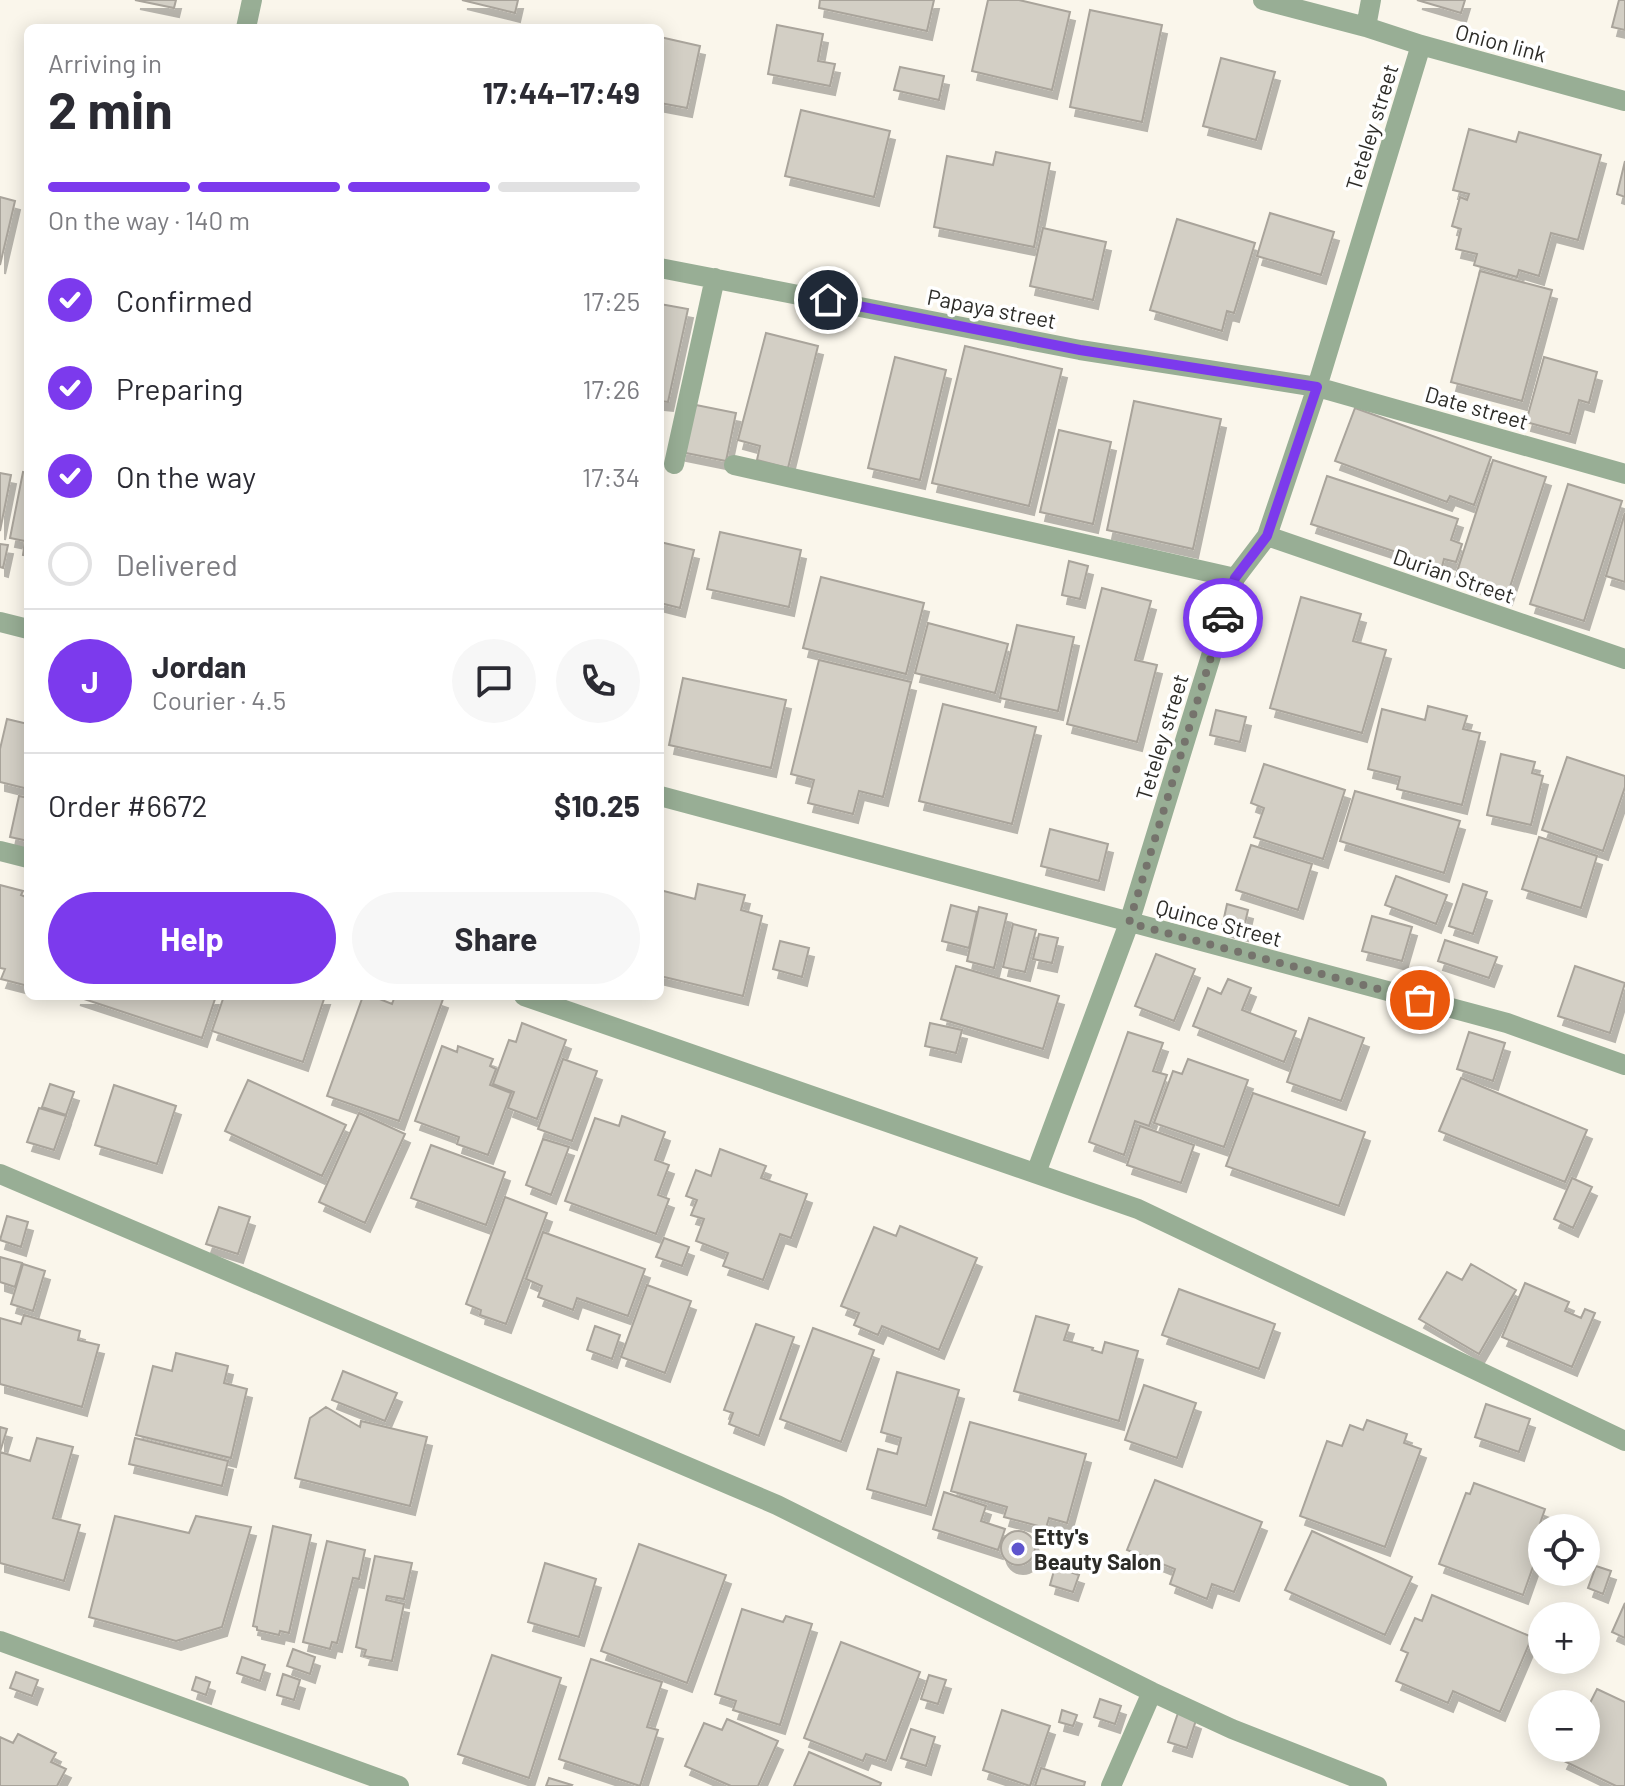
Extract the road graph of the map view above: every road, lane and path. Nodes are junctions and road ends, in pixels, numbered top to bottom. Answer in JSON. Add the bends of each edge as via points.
{"nodes":[{"id":1,"x":252,"y":0,"type":"edge"},
{"id":2,"x":1263,"y":0,"type":"edge"},
{"id":3,"x":1371,"y":0,"type":"edge"},
{"id":4,"x":247,"y":24,"type":"edge"},
{"id":5,"x":1366,"y":27,"type":"junction"},
{"id":6,"x":1421,"y":45,"type":"junction"},
{"id":7,"x":1625,"y":101,"type":"edge"},
{"id":8,"x":664,"y":269,"type":"edge"},
{"id":9,"x":715,"y":278,"type":"junction"},
{"id":10,"x":1317,"y":387,"type":"junction"},
{"id":11,"x":674,"y":464,"type":"dead end"},
{"id":12,"x":734,"y":465,"type":"dead end"},
{"id":13,"x":1625,"y":474,"type":"edge"},
{"id":14,"x":1267,"y":536,"type":"junction"},
{"id":15,"x":1235,"y":578,"type":"junction"},
{"id":16,"x":0,"y":622,"type":"edge"},
{"id":17,"x":24,"y":628,"type":"edge"},
{"id":18,"x":1625,"y":659,"type":"edge"},
{"id":19,"x":664,"y":797,"type":"edge"},
{"id":20,"x":0,"y":851,"type":"edge"},
{"id":21,"x":24,"y":857,"type":"edge"},
{"id":22,"x":1129,"y":923,"type":"junction"},
{"id":23,"x":536,"y":1000,"type":"edge"},
{"id":24,"x":1625,"y":1065,"type":"edge"},
{"id":25,"x":1036,"y":1173,"type":"junction"},
{"id":26,"x":0,"y":1174,"type":"edge"},
{"id":27,"x":1625,"y":1441,"type":"edge"},
{"id":28,"x":0,"y":1641,"type":"edge"},
{"id":29,"x":1152,"y":1692,"type":"junction"},
{"id":30,"x":399,"y":1786,"type":"edge"},
{"id":31,"x":1111,"y":1786,"type":"edge"},
{"id":32,"x":1377,"y":1786,"type":"edge"}],
"edges":[{"from":1,"to":4,"type":"street"},
{"from":2,"to":5,"type":"street","name":"Onion link"},
{"from":3,"to":5,"type":"street"},
{"from":5,"to":6,"type":"street","name":"Onion link"},
{"from":6,"to":7,"type":"street","name":"Onion link"},
{"from":6,"to":10,"type":"street","name":"Teteley street"},
{"from":8,"to":9,"type":"street","name":"Papaya street"},
{"from":9,"to":10,"type":"street","name":"Papaya street","via":[[1080,350]]},
{"from":9,"to":11,"type":"street"},
{"from":10,"to":13,"type":"street","name":"Date street"},
{"from":10,"to":14,"type":"street","name":"Teteley street"},
{"from":12,"to":15,"type":"street"},
{"from":14,"to":15,"type":"street","name":"Teteley street"},
{"from":14,"to":18,"type":"street","name":"Durian Street"},
{"from":15,"to":22,"type":"street","name":"Teteley street"},
{"from":16,"to":17,"type":"street"},
{"from":19,"to":22,"type":"street","name":"Quince Street"},
{"from":20,"to":21,"type":"street"},
{"from":22,"to":24,"type":"street","name":"Quince Street","via":[[1507,1023]]},
{"from":22,"to":25,"type":"street","name":"Teteley street"},
{"from":23,"to":25,"type":"street"},
{"from":25,"to":27,"type":"street","via":[[1138,1209]]},
{"from":26,"to":29,"type":"street","via":[[777,1505]]},
{"from":28,"to":30,"type":"street"},
{"from":29,"to":31,"type":"street"},
{"from":29,"to":32,"type":"street"}]}
